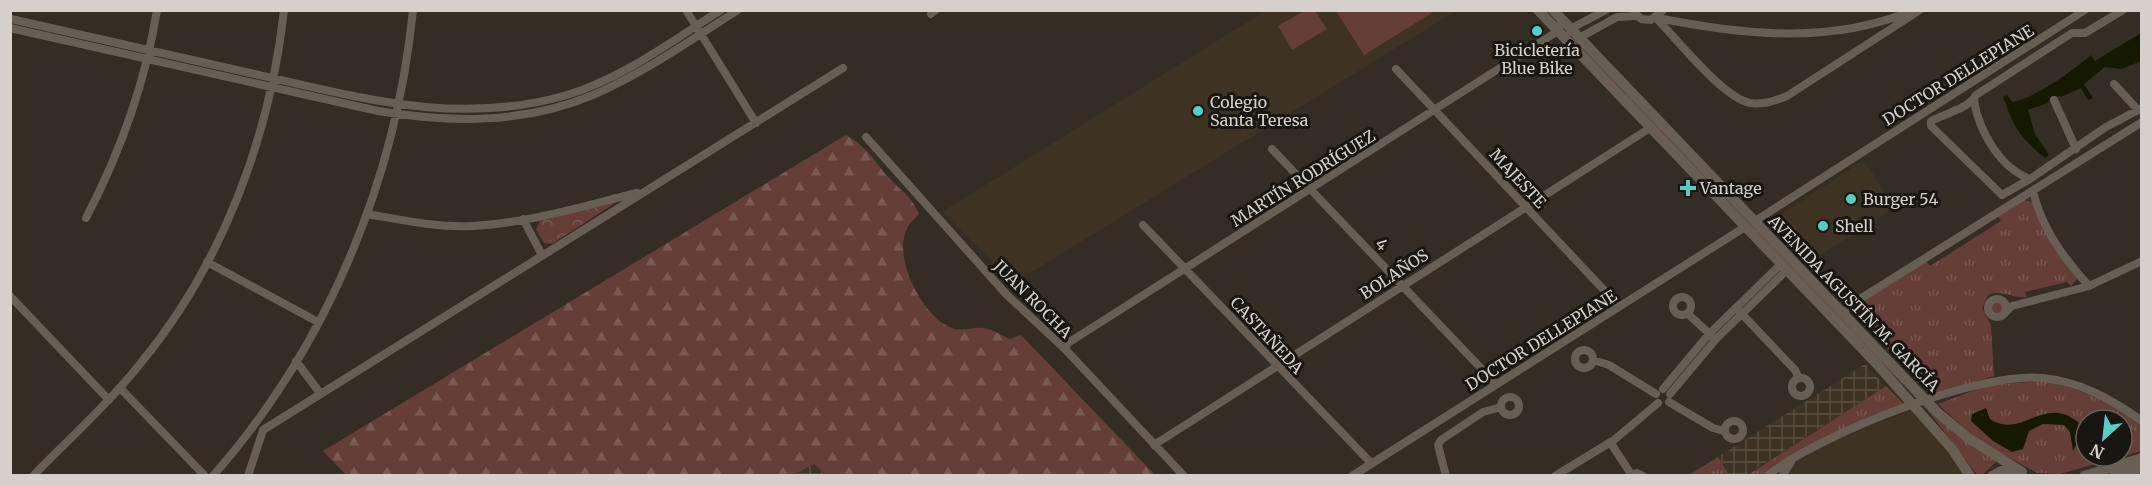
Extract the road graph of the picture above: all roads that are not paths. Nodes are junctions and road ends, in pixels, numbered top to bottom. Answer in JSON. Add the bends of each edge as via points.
{"nodes":[{"id":1,"x":13,"y":10,"type":"edge"},
{"id":2,"x":157,"y":10,"type":"edge"},
{"id":3,"x":284,"y":10,"type":"edge"},
{"id":4,"x":412,"y":10,"type":"edge"},
{"id":5,"x":686,"y":10,"type":"edge"},
{"id":6,"x":721,"y":10,"type":"edge"},
{"id":7,"x":738,"y":10,"type":"edge"},
{"id":8,"x":1538,"y":10,"type":"edge"},
{"id":9,"x":1552,"y":10,"type":"edge"},
{"id":10,"x":1606,"y":10,"type":"edge"},
{"id":11,"x":1663,"y":10,"type":"edge"},
{"id":12,"x":1914,"y":10,"type":"edge"},
{"id":13,"x":1920,"y":10,"type":"edge"},
{"id":14,"x":2085,"y":10,"type":"edge"},
{"id":15,"x":2123,"y":10,"type":"edge"},
{"id":16,"x":1636,"y":13,"type":"edge"},
{"id":17,"x":1591,"y":18,"type":"junction"},
{"id":18,"x":1656,"y":18,"type":"junction"},
{"id":19,"x":1562,"y":20,"type":"junction"},
{"id":20,"x":11,"y":21,"type":"edge"},
{"id":21,"x":1683,"y":24,"type":"junction"},
{"id":22,"x":1867,"y":26,"type":"junction"},
{"id":23,"x":10,"y":28,"type":"edge"},
{"id":24,"x":1598,"y":28,"type":"junction"},
{"id":25,"x":1570,"y":29,"type":"junction"},
{"id":26,"x":698,"y":30,"type":"junction"},
{"id":27,"x":1558,"y":31,"type":"junction"},
{"id":28,"x":1674,"y":37,"type":"junction"},
{"id":29,"x":1574,"y":40,"type":"junction"},
{"id":30,"x":1872,"y":41,"type":"junction"},
{"id":31,"x":150,"y":55,"type":"junction"},
{"id":32,"x":843,"y":68,"type":"dead end"},
{"id":33,"x":1396,"y":69,"type":"dead end"},
{"id":34,"x":273,"y":82,"type":"junction"},
{"id":35,"x":2114,"y":84,"type":"dead end"},
{"id":36,"x":2054,"y":100,"type":"dead end"},
{"id":37,"x":1974,"y":102,"type":"junction"},
{"id":38,"x":399,"y":104,"type":"junction"},
{"id":39,"x":2140,"y":109,"type":"edge"},
{"id":40,"x":1436,"y":111,"type":"junction"},
{"id":41,"x":397,"y":114,"type":"junction"},
{"id":42,"x":2142,"y":122,"type":"edge"},
{"id":43,"x":756,"y":123,"type":"junction"},
{"id":44,"x":1650,"y":128,"type":"junction"},
{"id":45,"x":866,"y":137,"type":"dead end"},
{"id":46,"x":1272,"y":149,"type":"dead end"},
{"id":47,"x":2076,"y":149,"type":"junction"},
{"id":48,"x":2030,"y":179,"type":"junction"},
{"id":49,"x":1311,"y":189,"type":"junction"},
{"id":50,"x":644,"y":191,"type":"junction"},
{"id":51,"x":2033,"y":191,"type":"junction"},
{"id":52,"x":1525,"y":207,"type":"junction"},
{"id":53,"x":368,"y":214,"type":"junction"},
{"id":54,"x":86,"y":218,"type":"dead end"},
{"id":55,"x":523,"y":219,"type":"junction"},
{"id":56,"x":1755,"y":221,"type":"junction"},
{"id":57,"x":1143,"y":225,"type":"dead end"},
{"id":58,"x":1744,"y":227,"type":"junction"},
{"id":59,"x":543,"y":255,"type":"junction"},
{"id":60,"x":2142,"y":261,"type":"edge"},
{"id":61,"x":207,"y":262,"type":"junction"},
{"id":62,"x":1784,"y":267,"type":"junction"},
{"id":63,"x":1186,"y":269,"type":"junction"},
{"id":64,"x":1403,"y":285,"type":"junction"},
{"id":65,"x":2090,"y":286,"type":"junction"},
{"id":66,"x":10,"y":296,"type":"edge"},
{"id":67,"x":2003,"y":301,"type":"junction"},
{"id":68,"x":2018,"y":304,"type":"junction"},
{"id":69,"x":1619,"y":306,"type":"junction"},
{"id":70,"x":1739,"y":311,"type":"junction"},
{"id":71,"x":1688,"y":314,"type":"dead end"},
{"id":72,"x":1842,"y":314,"type":"junction"},
{"id":73,"x":2004,"y":314,"type":"junction"},
{"id":74,"x":318,"y":322,"type":"junction"},
{"id":75,"x":1712,"y":337,"type":"junction"},
{"id":76,"x":1065,"y":349,"type":"junction"},
{"id":77,"x":1593,"y":360,"type":"dead end"},
{"id":78,"x":296,"y":361,"type":"junction"},
{"id":79,"x":1277,"y":365,"type":"junction"},
{"id":80,"x":1799,"y":378,"type":"dead end"},
{"id":81,"x":1496,"y":384,"type":"junction"},
{"id":82,"x":120,"y":388,"type":"junction"},
{"id":83,"x":1659,"y":391,"type":"junction"},
{"id":84,"x":321,"y":393,"type":"junction"},
{"id":85,"x":1670,"y":398,"type":"junction"},
{"id":86,"x":109,"y":400,"type":"junction"},
{"id":87,"x":1658,"y":403,"type":"junction"},
{"id":88,"x":1501,"y":407,"type":"dead end"},
{"id":89,"x":2124,"y":408,"type":"edge"},
{"id":90,"x":263,"y":412,"type":"junction"},
{"id":91,"x":273,"y":423,"type":"junction"},
{"id":92,"x":1724,"y":431,"type":"dead end"},
{"id":93,"x":1610,"y":442,"type":"junction"},
{"id":94,"x":240,"y":443,"type":"junction"},
{"id":95,"x":1154,"y":445,"type":"junction"},
{"id":96,"x":254,"y":452,"type":"junction"},
{"id":97,"x":1794,"y":458,"type":"junction"},
{"id":98,"x":2142,"y":458,"type":"edge"},
{"id":99,"x":1371,"y":463,"type":"junction"},
{"id":100,"x":2142,"y":468,"type":"edge"},
{"id":101,"x":2024,"y":474,"type":"edge"},
{"id":102,"x":1630,"y":475,"type":"edge"},
{"id":103,"x":33,"y":476,"type":"edge"},
{"id":104,"x":205,"y":476,"type":"edge"},
{"id":105,"x":213,"y":476,"type":"edge"},
{"id":106,"x":248,"y":476,"type":"edge"},
{"id":107,"x":1184,"y":476,"type":"edge"},
{"id":108,"x":1352,"y":476,"type":"edge"},
{"id":109,"x":1446,"y":476,"type":"edge"},
{"id":110,"x":1555,"y":476,"type":"edge"},
{"id":111,"x":1643,"y":476,"type":"edge"},
{"id":112,"x":1767,"y":476,"type":"edge"},
{"id":113,"x":1782,"y":476,"type":"edge"},
{"id":114,"x":1970,"y":476,"type":"edge"},
{"id":115,"x":1992,"y":476,"type":"edge"},
{"id":116,"x":2084,"y":476,"type":"edge"},
{"id":117,"x":2114,"y":476,"type":"edge"}],
"edges":[{"from":1,"to":20,"type":"street"},
{"from":2,"to":31,"type":"street"},
{"from":3,"to":34,"type":"street"},
{"from":4,"to":38,"type":"street"},
{"from":5,"to":26,"type":"street"},
{"from":6,"to":26,"type":"street"},
{"from":7,"to":26,"type":"street"},
{"from":8,"to":27,"type":"main road","name":"AVENIDA AGUSTÍN M. GARCÍA"},
{"from":9,"to":19,"type":"main road","name":"AVENIDA AGUSTÍN M. GARCÍA"},
{"from":10,"to":17,"type":"street"},
{"from":11,"to":18,"type":"street"},
{"from":12,"to":22,"type":"street"},
{"from":13,"to":30,"type":"street"},
{"from":14,"to":56,"type":"street","name":"DOCTOR DELLEPIANE"},
{"from":15,"to":37,"type":"street","via":[[2085,33],[2072,33],[1976,95]]},
{"from":16,"to":18,"type":"street","via":[[1646,20]]},
{"from":16,"to":24,"type":"street","via":[[1617,17]]},
{"from":17,"to":24,"type":"street"},
{"from":17,"to":25,"type":"street"},
{"from":18,"to":21,"type":"street"},
{"from":18,"to":28,"type":"street"},
{"from":19,"to":25,"type":"main road","name":"AVENIDA AGUSTÍN M. GARCÍA"},
{"from":19,"to":27,"type":"street"},
{"from":20,"to":31,"type":"street"},
{"from":21,"to":22,"type":"street","via":[[1784,35]]},
{"from":21,"to":28,"type":"street","via":[[1675,27]]},
{"from":22,"to":30,"type":"street","via":[[1874,35]]},
{"from":23,"to":31,"type":"street"},
{"from":24,"to":29,"type":"street"},
{"from":25,"to":29,"type":"main road","name":"AVENIDA AGUSTÍN M. GARCÍA"},
{"from":26,"to":38,"type":"street","via":[[608,79],[567,95],[496,109],[434,109]]},
{"from":26,"to":41,"type":"street","via":[[614,85],[556,108],[479,120]]},
{"from":26,"to":43,"type":"street"},
{"from":27,"to":29,"type":"main road","name":"AVENIDA AGUSTÍN M. GARCÍA"},
{"from":27,"to":40,"type":"street","name":"MARTÍN RODRÍGUEZ"},
{"from":28,"to":30,"type":"street","via":[[1731,95],[1751,103],[1787,96]]},
{"from":29,"to":44,"type":"main road","name":"AVENIDA AGUSTÍN M. GARCÍA"},
{"from":29,"to":56,"type":"main road","name":"AVENIDA AGUSTÍN M. GARCÍA"},
{"from":31,"to":34,"type":"street"},
{"from":31,"to":54,"type":"street","via":[[124,139]]},
{"from":32,"to":43,"type":"street"},
{"from":33,"to":40,"type":"street","name":"MAJESTE"},
{"from":34,"to":38,"type":"street"},
{"from":34,"to":41,"type":"street"},
{"from":34,"to":61,"type":"street","via":[[241,186]]},
{"from":35,"to":39,"type":"street"},
{"from":36,"to":47,"type":"street"},
{"from":37,"to":48,"type":"street","via":[[1977,120],[1988,140],[2013,169]]},
{"from":37,"to":48,"type":"street","via":[[1930,125],[2002,195]]},
{"from":38,"to":41,"type":"street"},
{"from":39,"to":47,"type":"street"},
{"from":40,"to":49,"type":"street","name":"MARTÍN RODRÍGUEZ"},
{"from":40,"to":52,"type":"street","name":"MAJESTE"},
{"from":41,"to":53,"type":"street"},
{"from":42,"to":51,"type":"street"},
{"from":43,"to":50,"type":"street"},
{"from":44,"to":52,"type":"street","name":"BOLAÑOS"},
{"from":44,"to":58,"type":"main road","name":"AVENIDA AGUSTÍN M. GARCÍA"},
{"from":45,"to":76,"type":"street","name":"JUAN ROCHA","via":[[998,286]]},
{"from":46,"to":49,"type":"street","name":"4"},
{"from":47,"to":48,"type":"street"},
{"from":49,"to":63,"type":"street","name":"MARTÍN RODRÍGUEZ"},
{"from":49,"to":64,"type":"street","name":"4"},
{"from":50,"to":55,"type":"street"},
{"from":50,"to":59,"type":"street"},
{"from":51,"to":65,"type":"street","via":[[2053,239]]},
{"from":51,"to":72,"type":"street"},
{"from":52,"to":64,"type":"street","name":"BOLAÑOS"},
{"from":52,"to":69,"type":"street","name":"MAJESTE"},
{"from":53,"to":55,"type":"street","via":[[458,226]]},
{"from":53,"to":74,"type":"street"},
{"from":55,"to":59,"type":"street"},
{"from":56,"to":72,"type":"main road","name":"AVENIDA AGUSTÍN M. GARCÍA"},
{"from":57,"to":63,"type":"street","name":"CASTAÑEDA"},
{"from":58,"to":62,"type":"main road","name":"AVENIDA AGUSTÍN M. GARCÍA"},
{"from":58,"to":69,"type":"street","name":"DOCTOR DELLEPIANE"},
{"from":59,"to":84,"type":"street"},
{"from":60,"to":65,"type":"street"},
{"from":61,"to":74,"type":"street"},
{"from":61,"to":82,"type":"street","via":[[162,335]]},
{"from":62,"to":70,"type":"street"},
{"from":62,"to":114,"type":"main road","name":"AVENIDA AGUSTÍN M. GARCÍA","via":[[1907,397]]},
{"from":63,"to":76,"type":"street","name":"MARTÍN RODRÍGUEZ","via":[[1068,343]]},
{"from":63,"to":79,"type":"street","name":"CASTAÑEDA"},
{"from":64,"to":79,"type":"street","name":"BOLAÑOS"},
{"from":64,"to":81,"type":"street","name":"4"},
{"from":65,"to":68,"type":"street"},
{"from":66,"to":86,"type":"street"},
{"from":67,"to":68,"type":"street"},
{"from":67,"to":73,"type":"street"},
{"from":67,"to":73,"type":"street","via":[[1994,299],[1987,309],[1993,317]]},
{"from":68,"to":73,"type":"street"},
{"from":69,"to":81,"type":"street","name":"DOCTOR DELLEPIANE"},
{"from":70,"to":75,"type":"street"},
{"from":70,"to":80,"type":"street"},
{"from":71,"to":75,"type":"street"},
{"from":72,"to":101,"type":"main road","name":"AVENIDA AGUSTÍN M. GARCÍA","via":[[1955,429]]},
{"from":74,"to":78,"type":"street"},
{"from":75,"to":83,"type":"street"},
{"from":75,"to":85,"type":"street"},
{"from":76,"to":95,"type":"street","name":"JUAN ROCHA"},
{"from":77,"to":83,"type":"street"},
{"from":78,"to":84,"type":"street"},
{"from":78,"to":90,"type":"street"},
{"from":79,"to":95,"type":"street","name":"BOLAÑOS"},
{"from":79,"to":99,"type":"street","name":"CASTAÑEDA"},
{"from":81,"to":99,"type":"street","name":"DOCTOR DELLEPIANE"},
{"from":82,"to":86,"type":"street"},
{"from":82,"to":104,"type":"street"},
{"from":83,"to":85,"type":"street"},
{"from":83,"to":87,"type":"street"},
{"from":84,"to":91,"type":"street"},
{"from":85,"to":87,"type":"street","via":[[1665,405]]},
{"from":85,"to":92,"type":"street","via":[[1713,428]]},
{"from":86,"to":103,"type":"street"},
{"from":87,"to":93,"type":"street"},
{"from":88,"to":109,"type":"street","via":[[1483,412],[1441,440],[1438,445]]},
{"from":89,"to":97,"type":"street","via":[[2092,390],[2040,377],[1989,381],[1832,437]]},
{"from":90,"to":91,"type":"street","via":[[266,420]]},
{"from":90,"to":94,"type":"street"},
{"from":91,"to":96,"type":"street","via":[[260,433]]},
{"from":93,"to":102,"type":"street"},
{"from":93,"to":110,"type":"street"},
{"from":94,"to":96,"type":"street","via":[[249,444]]},
{"from":94,"to":105,"type":"street"},
{"from":95,"to":107,"type":"street","name":"JUAN ROCHA"},
{"from":96,"to":106,"type":"street"},
{"from":97,"to":112,"type":"street"},
{"from":97,"to":113,"type":"street"},
{"from":98,"to":116,"type":"main road"},
{"from":99,"to":108,"type":"street","name":"DOCTOR DELLEPIANE"},
{"from":100,"to":117,"type":"main road"},
{"from":101,"to":115,"type":"main road","via":[[2007,470]]},
{"from":102,"to":111,"type":"street"}]}
